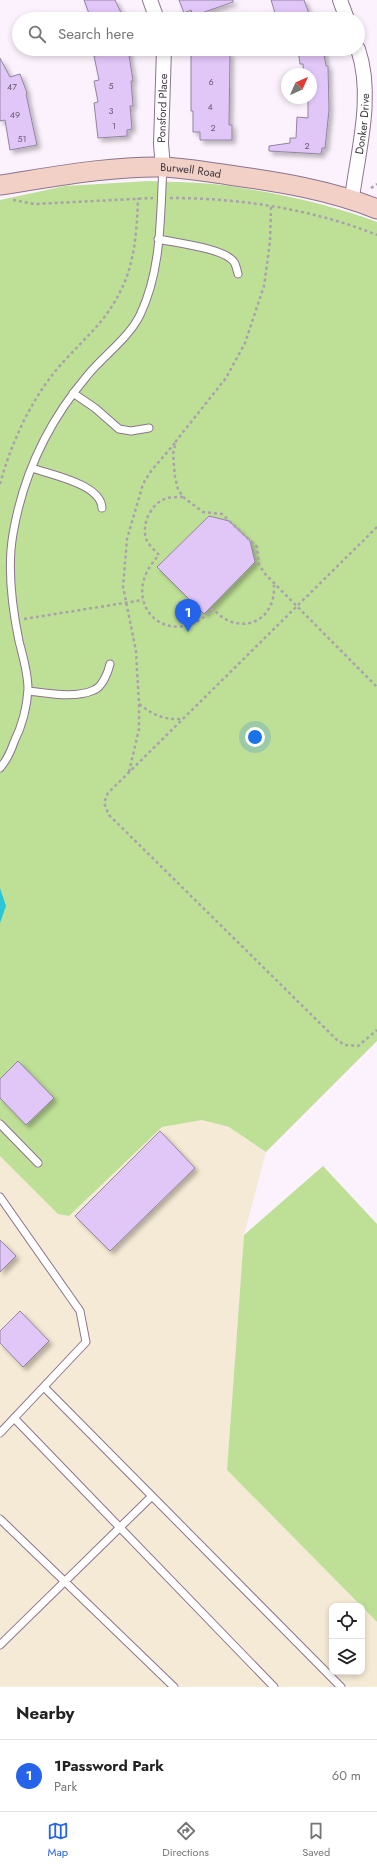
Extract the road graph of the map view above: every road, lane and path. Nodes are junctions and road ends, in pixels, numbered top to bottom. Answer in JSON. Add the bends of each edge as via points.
{"nodes":[{"id":1,"x":150,"y":0,"type":"edge"},
{"id":2,"x":340,"y":0,"type":"edge"},
{"id":3,"x":154,"y":12,"type":"edge"},
{"id":4,"x":344,"y":12,"type":"edge"},
{"id":5,"x":164,"y":56,"type":"edge"},
{"id":6,"x":359,"y":56,"type":"edge"},
{"id":7,"x":163,"y":167,"type":"junction"},
{"id":8,"x":377,"y":184,"type":"edge"},
{"id":9,"x":371,"y":188,"type":"dead end"},
{"id":10,"x":6,"y":193,"type":"edge"},
{"id":11,"x":138,"y":198,"type":"junction"},
{"id":12,"x":161,"y":198,"type":"junction"},
{"id":13,"x":352,"y":198,"type":"junction"},
{"id":14,"x":271,"y":207,"type":"junction"},
{"id":15,"x":377,"y":209,"type":"edge"},
{"id":16,"x":377,"y":235,"type":"edge"},
{"id":17,"x":158,"y":239,"type":"junction"},
{"id":18,"x":238,"y":274,"type":"dead end"},
{"id":19,"x":73,"y":393,"type":"junction"},
{"id":20,"x":149,"y":428,"type":"dead end"},
{"id":21,"x":176,"y":441,"type":"junction"},
{"id":22,"x":32,"y":468,"type":"junction"},
{"id":23,"x":0,"y":484,"type":"edge"},
{"id":24,"x":183,"y":497,"type":"junction"},
{"id":25,"x":102,"y":508,"type":"dead end"},
{"id":26,"x":377,"y":527,"type":"edge"},
{"id":27,"x":274,"y":584,"type":"junction"},
{"id":28,"x":143,"y":600,"type":"junction"},
{"id":29,"x":126,"y":602,"type":"junction"},
{"id":30,"x":296,"y":606,"type":"junction"},
{"id":31,"x":16,"y":620,"type":"junction"},
{"id":32,"x":110,"y":664,"type":"dead end"},
{"id":33,"x":377,"y":687,"type":"edge"},
{"id":34,"x":28,"y":690,"type":"junction"},
{"id":35,"x":139,"y":704,"type":"junction"},
{"id":36,"x":182,"y":719,"type":"junction"},
{"id":37,"x":0,"y":768,"type":"edge"},
{"id":38,"x":128,"y":773,"type":"junction"},
{"id":39,"x":377,"y":1030,"type":"edge"},
{"id":40,"x":0,"y":1124,"type":"edge"},
{"id":41,"x":38,"y":1162,"type":"dead end"},
{"id":42,"x":0,"y":1197,"type":"edge"},
{"id":43,"x":44,"y":1387,"type":"junction"},
{"id":44,"x":14,"y":1418,"type":"junction"},
{"id":45,"x":0,"y":1433,"type":"edge"},
{"id":46,"x":152,"y":1496,"type":"junction"},
{"id":47,"x":0,"y":1518,"type":"edge"},
{"id":48,"x":119,"y":1527,"type":"junction"},
{"id":49,"x":66,"y":1582,"type":"junction"},
{"id":50,"x":0,"y":1646,"type":"edge"},
{"id":51,"x":174,"y":1687,"type":"edge"},
{"id":52,"x":274,"y":1687,"type":"edge"},
{"id":53,"x":341,"y":1687,"type":"edge"}],
"edges":[{"from":1,"to":3,"type":"street"},
{"from":2,"to":4,"type":"street"},
{"from":5,"to":7,"type":"street","name":"Ponsford Place","via":[[161,144]]},
{"from":6,"to":13,"type":"street","name":"Donker Drive","via":[[364,81],[364,111]]},
{"from":7,"to":10,"type":"main road","name":"Burwell Road","via":[[106,170]]},
{"from":7,"to":12,"type":"lane"},
{"from":7,"to":13,"type":"main road","name":"Burwell Road","via":[[247,177]]},
{"from":8,"to":9,"type":"path"},
{"from":10,"to":11,"type":"path","via":[[35,204]]},
{"from":11,"to":12,"type":"path"},
{"from":11,"to":23,"type":"path","via":[[135,241],[122,288],[98,327],[64,362],[35,400],[14,442]]},
{"from":12,"to":14,"type":"path"},
{"from":12,"to":17,"type":"lane"},
{"from":13,"to":15,"type":"main road","name":"Burwell Road"},
{"from":14,"to":16,"type":"path","via":[[351,226]]},
{"from":14,"to":21,"type":"path","via":[[272,230],[264,286],[246,343],[226,378]]},
{"from":17,"to":18,"type":"lane","via":[[213,249],[225,254],[235,262]]},
{"from":17,"to":19,"type":"lane","via":[[158,257],[140,315],[123,339]]},
{"from":19,"to":20,"type":"lane","via":[[96,408],[119,429],[131,431]]},
{"from":19,"to":22,"type":"lane","via":[[49,429]]},
{"from":21,"to":24,"type":"path","via":[[172,454],[173,467],[178,489]]},
{"from":21,"to":29,"type":"path","via":[[151,471],[136,504],[125,564],[123,587]]},
{"from":22,"to":25,"type":"lane","via":[[89,488],[98,496]]},
{"from":22,"to":31,"type":"lane","via":[[22,492],[10,563]]},
{"from":24,"to":27,"type":"path","via":[[203,512],[222,514],[257,547],[259,565]]},
{"from":24,"to":28,"type":"path","via":[[167,498],[157,503],[150,511],[145,532],[148,542],[159,555],[149,566],[144,577]]},
{"from":26,"to":30,"type":"path"},
{"from":27,"to":28,"type":"path","via":[[271,605],[262,617],[253,623],[242,625],[219,616],[213,609],[201,620],[184,627],[160,623],[152,616]]},
{"from":27,"to":30,"type":"path"},
{"from":28,"to":29,"type":"path"},
{"from":29,"to":31,"type":"path"},
{"from":29,"to":35,"type":"path","via":[[136,651]]},
{"from":30,"to":33,"type":"path"},
{"from":30,"to":36,"type":"path"},
{"from":31,"to":34,"type":"lane"},
{"from":32,"to":34,"type":"lane","via":[[105,678],[95,690],[64,694]]},
{"from":34,"to":37,"type":"lane","via":[[19,732]]},
{"from":35,"to":36,"type":"path","via":[[155,716],[171,720]]},
{"from":35,"to":38,"type":"path","via":[[139,729]]},
{"from":36,"to":38,"type":"path"},
{"from":38,"to":39,"type":"path","via":[[105,799],[109,815],[338,1040],[345,1045],[358,1046]]},
{"from":40,"to":41,"type":"lane"},
{"from":42,"to":43,"type":"lane","via":[[80,1311],[86,1342]]},
{"from":43,"to":44,"type":"lane"},
{"from":43,"to":46,"type":"lane"},
{"from":44,"to":45,"type":"lane"},
{"from":44,"to":48,"type":"lane"},
{"from":46,"to":48,"type":"lane"},
{"from":46,"to":53,"type":"lane"},
{"from":47,"to":49,"type":"lane"},
{"from":48,"to":49,"type":"lane"},
{"from":48,"to":52,"type":"lane"},
{"from":49,"to":50,"type":"lane"},
{"from":49,"to":51,"type":"lane"}]}
